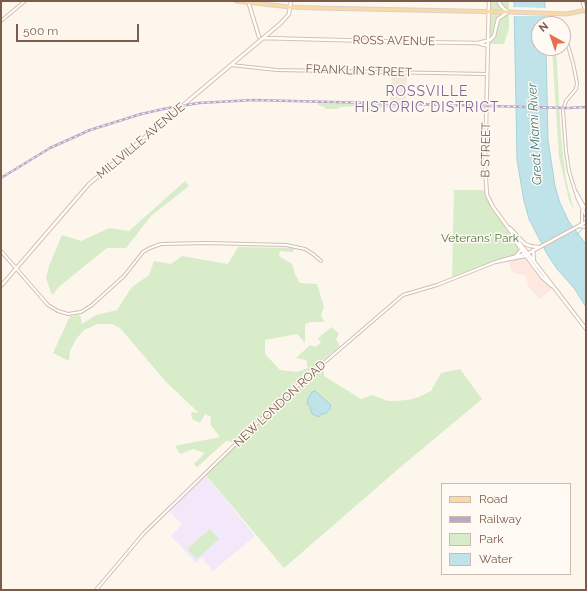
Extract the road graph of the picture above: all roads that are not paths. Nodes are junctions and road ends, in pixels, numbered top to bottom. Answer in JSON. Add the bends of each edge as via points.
{"nodes":[{"id":1,"x":25,"y":1,"type":"edge"},
{"id":2,"x":236,"y":1,"type":"edge"},
{"id":3,"x":291,"y":1,"type":"edge"},
{"id":4,"x":489,"y":1,"type":"edge"},
{"id":5,"x":498,"y":1,"type":"edge"},
{"id":6,"x":582,"y":1,"type":"edge"},
{"id":7,"x":249,"y":2,"type":"edge"},
{"id":8,"x":290,"y":7,"type":"junction"},
{"id":9,"x":586,"y":10,"type":"edge"},
{"id":10,"x":489,"y":12,"type":"junction"},
{"id":11,"x":508,"y":12,"type":"junction"},
{"id":12,"x":1,"y":22,"type":"edge"},
{"id":13,"x":259,"y":37,"type":"dead end"},
{"id":14,"x":263,"y":38,"type":"junction"},
{"id":15,"x":489,"y":40,"type":"junction"},
{"id":16,"x":478,"y":43,"type":"junction"},
{"id":17,"x":488,"y":46,"type":"junction"},
{"id":18,"x":571,"y":54,"type":"edge"},
{"id":19,"x":231,"y":65,"type":"junction"},
{"id":20,"x":487,"y":74,"type":"junction"},
{"id":21,"x":574,"y":189,"type":"junction"},
{"id":22,"x":582,"y":210,"type":"junction"},
{"id":23,"x":586,"y":210,"type":"edge"},
{"id":24,"x":586,"y":216,"type":"edge"},
{"id":25,"x":586,"y":222,"type":"edge"},
{"id":26,"x":507,"y":226,"type":"junction"},
{"id":27,"x":582,"y":226,"type":"edge"},
{"id":28,"x":512,"y":233,"type":"junction"},
{"id":29,"x":538,"y":248,"type":"junction"},
{"id":30,"x":521,"y":249,"type":"junction"},
{"id":31,"x":533,"y":250,"type":"junction"},
{"id":32,"x":1,"y":251,"type":"edge"},
{"id":33,"x":526,"y":254,"type":"junction"},
{"id":34,"x":516,"y":256,"type":"junction"},
{"id":35,"x":321,"y":261,"type":"dead end"},
{"id":36,"x":495,"y":262,"type":"junction"},
{"id":37,"x":536,"y":264,"type":"junction"},
{"id":38,"x":16,"y":268,"type":"junction"},
{"id":39,"x":1,"y":286,"type":"edge"},
{"id":40,"x":554,"y":288,"type":"junction"},
{"id":41,"x":586,"y":329,"type":"edge"},
{"id":42,"x":96,"y":590,"type":"edge"}],
"edges":[{"from":1,"to":12,"type":"street"},
{"from":2,"to":7,"type":"main road"},
{"from":3,"to":8,"type":"main road"},
{"from":4,"to":10,"type":"main road","name":"B STREET"},
{"from":5,"to":11,"type":"main road"},
{"from":6,"to":9,"type":"street"},
{"from":7,"to":8,"type":"main road"},
{"from":7,"to":13,"type":"main road"},
{"from":8,"to":10,"type":"main road"},
{"from":8,"to":14,"type":"main road","name":"MILLVILLE AVENUE","via":[[288,17]]},
{"from":9,"to":11,"type":"main road","via":[[569,14]]},
{"from":10,"to":11,"type":"main road"},
{"from":10,"to":15,"type":"main road","name":"B STREET"},
{"from":11,"to":15,"type":"main road","via":[[499,18],[495,34]]},
{"from":14,"to":16,"type":"main road","name":"ROSS AVENUE"},
{"from":14,"to":19,"type":"main road","name":"MILLVILLE AVENUE"},
{"from":15,"to":16,"type":"main road","name":"ROSS AVENUE"},
{"from":15,"to":17,"type":"main road","name":"B STREET"},
{"from":16,"to":17,"type":"main road"},
{"from":17,"to":20,"type":"main road","name":"B STREET"},
{"from":18,"to":21,"type":"street","via":[[576,88],[566,101],[563,113],[567,158]]},
{"from":19,"to":20,"type":"street","name":"FRANKLIN STREET","via":[[277,70]]},
{"from":19,"to":38,"type":"main road","name":"MILLVILLE AVENUE","via":[[89,184]]},
{"from":20,"to":26,"type":"main road","name":"B STREET","via":[[486,190],[493,207]]},
{"from":21,"to":22,"type":"street"},
{"from":21,"to":23,"type":"street"},
{"from":22,"to":24,"type":"street"},
{"from":22,"to":27,"type":"street"},
{"from":25,"to":27,"type":"main road"},
{"from":26,"to":28,"type":"main road","name":"B STREET"},
{"from":26,"to":29,"type":"main road","via":[[522,242]]},
{"from":27,"to":29,"type":"main road"},
{"from":28,"to":30,"type":"main road","name":"B STREET"},
{"from":28,"to":33,"type":"main road","name":"B STREET"},
{"from":29,"to":31,"type":"main road"},
{"from":30,"to":33,"type":"main road","name":"B STREET"},
{"from":30,"to":34,"type":"main road"},
{"from":31,"to":33,"type":"main road"},
{"from":31,"to":37,"type":"main road"},
{"from":32,"to":38,"type":"street"},
{"from":33,"to":34,"type":"street","name":"NEW LONDON ROAD"},
{"from":33,"to":36,"type":"street","name":"NEW LONDON ROAD"},
{"from":33,"to":37,"type":"main road"},
{"from":33,"to":40,"type":"main road","via":[[542,277]]},
{"from":34,"to":36,"type":"street","name":"NEW LONDON ROAD"},
{"from":35,"to":38,"type":"street","via":[[305,249],[286,245],[161,244],[143,252],[124,276],[87,309],[74,314],[58,311],[48,305]]},
{"from":36,"to":42,"type":"street","name":"NEW LONDON ROAD","via":[[438,285],[403,295],[278,402],[144,533]]},
{"from":37,"to":40,"type":"main road"},
{"from":38,"to":39,"type":"main road","name":"MILLVILLE AVENUE"},
{"from":40,"to":41,"type":"main road"}]}
